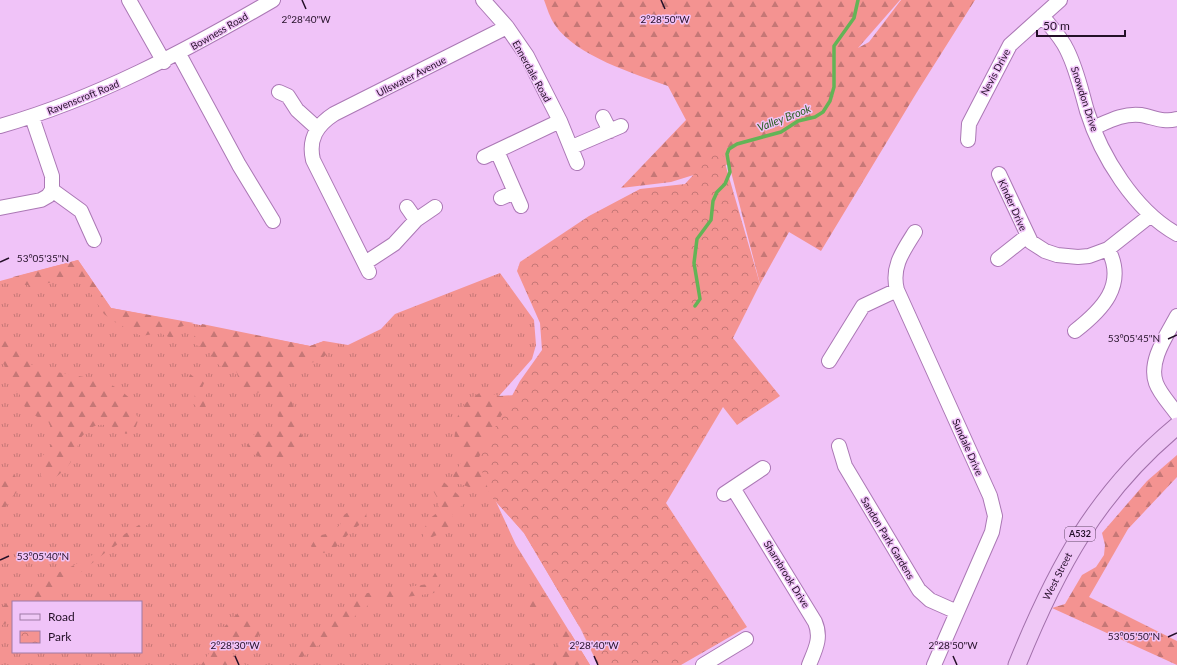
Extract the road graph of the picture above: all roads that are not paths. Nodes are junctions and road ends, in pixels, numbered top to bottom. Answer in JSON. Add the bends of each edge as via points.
{"nodes":[{"id":1,"x":129,"y":0,"type":"edge"},
{"id":2,"x":273,"y":0,"type":"edge"},
{"id":3,"x":483,"y":0,"type":"edge"},
{"id":4,"x":1060,"y":0,"type":"edge"},
{"id":5,"x":1042,"y":16,"type":"junction"},
{"id":6,"x":507,"y":27,"type":"junction"},
{"id":7,"x":179,"y":54,"type":"junction"},
{"id":8,"x":164,"y":62,"type":"junction"},
{"id":9,"x":279,"y":92,"type":"dead end"},
{"id":10,"x":32,"y":117,"type":"junction"},
{"id":11,"x":604,"y":117,"type":"dead end"},
{"id":12,"x":1177,"y":119,"type":"edge"},
{"id":13,"x":560,"y":120,"type":"junction"},
{"id":14,"x":0,"y":126,"type":"edge"},
{"id":15,"x":318,"y":128,"type":"junction"},
{"id":16,"x":1093,"y":128,"type":"junction"},
{"id":17,"x":968,"y":140,"type":"dead end"},
{"id":18,"x":572,"y":148,"type":"junction"},
{"id":19,"x":577,"y":163,"type":"dead end"},
{"id":20,"x":999,"y":174,"type":"dead end"},
{"id":21,"x":52,"y":190,"type":"junction"},
{"id":22,"x":515,"y":192,"type":"junction"},
{"id":23,"x":501,"y":198,"type":"dead end"},
{"id":24,"x":521,"y":206,"type":"dead end"},
{"id":25,"x":407,"y":207,"type":"dead end"},
{"id":26,"x":435,"y":207,"type":"dead end"},
{"id":27,"x":0,"y":208,"type":"edge"},
{"id":28,"x":1151,"y":215,"type":"junction"},
{"id":29,"x":272,"y":220,"type":"dead end"},
{"id":30,"x":416,"y":220,"type":"junction"},
{"id":31,"x":915,"y":232,"type":"dead end"},
{"id":32,"x":1177,"y":234,"type":"edge"},
{"id":33,"x":1027,"y":236,"type":"junction"},
{"id":34,"x":94,"y":240,"type":"dead end"},
{"id":35,"x":1108,"y":249,"type":"junction"},
{"id":36,"x":998,"y":259,"type":"dead end"},
{"id":37,"x":897,"y":290,"type":"junction"},
{"id":38,"x":1177,"y":316,"type":"edge"},
{"id":39,"x":1075,"y":331,"type":"dead end"},
{"id":40,"x":829,"y":361,"type":"dead end"},
{"id":41,"x":1177,"y":414,"type":"edge"},
{"id":42,"x":1177,"y":426,"type":"edge"},
{"id":43,"x":839,"y":446,"type":"dead end"},
{"id":44,"x":763,"y":468,"type":"dead end"},
{"id":45,"x":957,"y":612,"type":"junction"},
{"id":46,"x":746,"y":639,"type":"dead end"},
{"id":47,"x":703,"y":665,"type":"edge"},
{"id":48,"x":809,"y":665,"type":"edge"},
{"id":49,"x":934,"y":665,"type":"edge"},
{"id":50,"x":1018,"y":665,"type":"edge"}],
"edges":[{"from":1,"to":8,"type":"street"},
{"from":2,"to":7,"type":"street","name":"Bowness Road"},
{"from":3,"to":6,"type":"street","name":"Ennerdale Road"},
{"from":4,"to":5,"type":"street","name":"Nevis Drive"},
{"from":5,"to":16,"type":"street","name":"Snowdon Drive","via":[[1067,50]]},
{"from":5,"to":17,"type":"street","name":"Nevis Drive","via":[[1017,37],[1005,52],[969,124]]},
{"from":6,"to":13,"type":"street","name":"Ennerdale Road","via":[[527,56]]},
{"from":6,"to":15,"type":"street","name":"Ullswater Avenue","via":[[334,114]]},
{"from":7,"to":8,"type":"street","name":"Bowness Road"},
{"from":7,"to":29,"type":"street"},
{"from":8,"to":10,"type":"street","name":"Ravenscroft Road","via":[[88,96]]},
{"from":9,"to":15,"type":"street","via":[[288,96],[297,110]]},
{"from":10,"to":14,"type":"street","name":"Ravenscroft Road"},
{"from":10,"to":21,"type":"street","via":[[52,176]]},
{"from":11,"to":18,"type":"street","via":[[615,129]]},
{"from":12,"to":16,"type":"street","via":[[1165,121],[1141,115],[1123,116]]},
{"from":13,"to":18,"type":"street","name":"Ennerdale Road"},
{"from":13,"to":22,"type":"street","via":[[491,154]]},
{"from":15,"to":30,"type":"street","name":"Ullswater Avenue","via":[[311,143],[313,160],[367,267],[394,244]]},
{"from":16,"to":28,"type":"street","name":"Snowdon Drive","via":[[1117,174]]},
{"from":18,"to":19,"type":"street","name":"Ennerdale Road"},
{"from":20,"to":33,"type":"street","name":"Kinder Drive"},
{"from":21,"to":27,"type":"street","via":[[41,200]]},
{"from":21,"to":34,"type":"street","via":[[81,211]]},
{"from":22,"to":23,"type":"street"},
{"from":22,"to":24,"type":"street"},
{"from":25,"to":30,"type":"street"},
{"from":26,"to":30,"type":"street","name":"Ullswater Avenue"},
{"from":28,"to":32,"type":"street","name":"Snowdon Drive"},
{"from":28,"to":35,"type":"street","name":"Kinder Drive"},
{"from":31,"to":37,"type":"street","name":"Sundale Drive","via":[[897,263],[894,277]]},
{"from":33,"to":35,"type":"street","name":"Kinder Drive","via":[[1036,247],[1058,255],[1078,257]]},
{"from":33,"to":36,"type":"street","name":"Kinder Drive"},
{"from":35,"to":39,"type":"street","via":[[1114,261],[1115,272],[1108,298],[1094,316]]},
{"from":37,"to":40,"type":"street","via":[[863,306]]},
{"from":37,"to":45,"type":"street","name":"Sundale Drive","via":[[995,510],[994,526]]},
{"from":38,"to":41,"type":"street","via":[[1156,358],[1154,368],[1156,383]]},
{"from":42,"to":50,"type":"main road","name":"West Street","number":"A532","via":[[1136,463],[1080,534],[1043,603]]},
{"from":43,"to":45,"type":"street","name":"Sandon Park Gardens","via":[[845,466],[919,590],[930,600]]},
{"from":44,"to":48,"type":"street","name":"Sharnbrook Drive","via":[[729,491],[815,622],[819,632],[818,642]]},
{"from":45,"to":49,"type":"street","name":"Sundale Drive"},
{"from":46,"to":47,"type":"street"}]}
